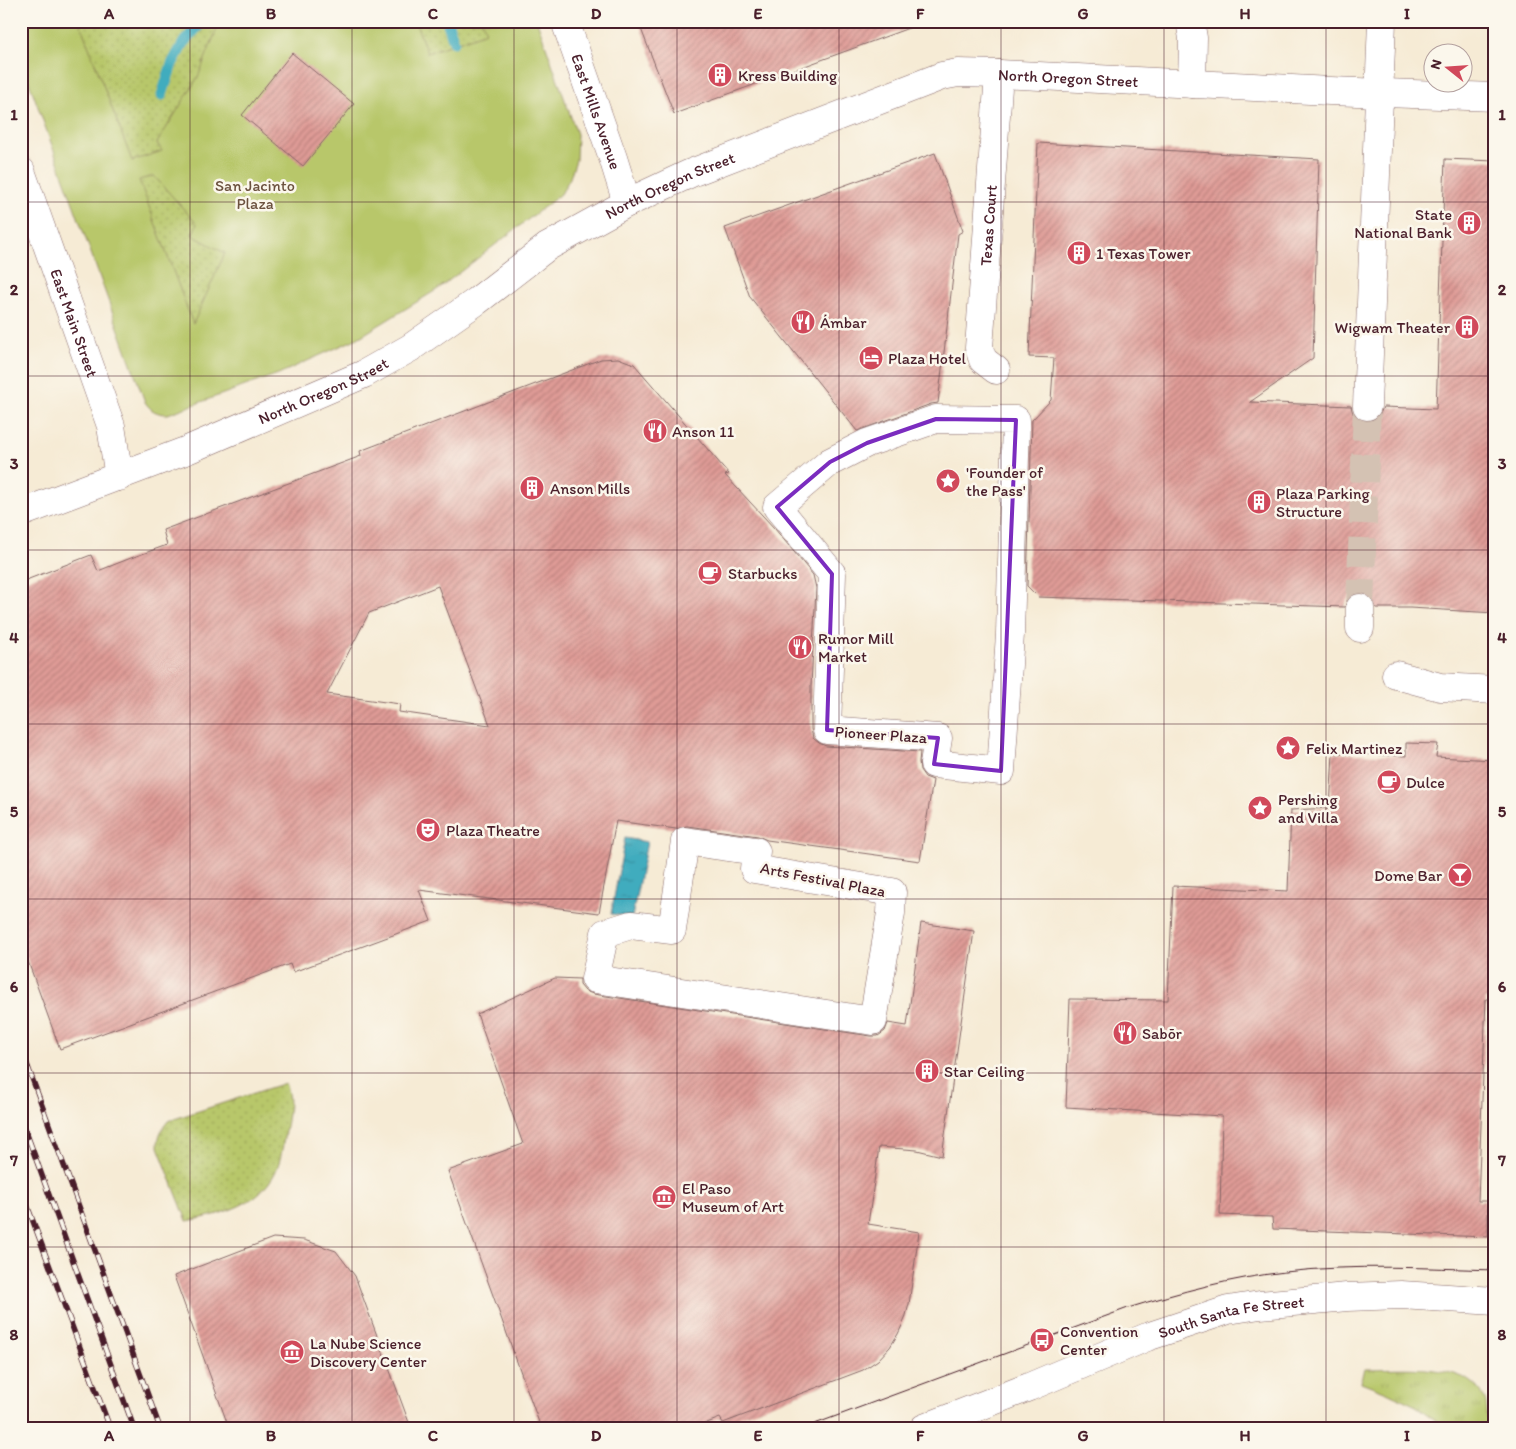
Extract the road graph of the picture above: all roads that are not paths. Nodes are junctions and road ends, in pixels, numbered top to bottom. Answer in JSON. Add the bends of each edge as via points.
{"nodes":[{"id":1,"x":565,"y":21,"type":"edge"},
{"id":2,"x":1190,"y":21,"type":"edge"},
{"id":3,"x":1382,"y":21,"type":"edge"},
{"id":4,"x":999,"y":74,"type":"junction"},
{"id":5,"x":1192,"y":84,"type":"junction"},
{"id":6,"x":1379,"y":92,"type":"junction"},
{"id":7,"x":1495,"y":97,"type":"edge"},
{"id":8,"x":21,"y":171,"type":"edge"},
{"id":9,"x":627,"y":202,"type":"junction"},
{"id":10,"x":996,"y":370,"type":"dead end"},
{"id":11,"x":1367,"y":406,"type":"tunnel mouth"},
{"id":12,"x":986,"y":419,"type":"joint"},
{"id":13,"x":119,"y":477,"type":"junction"},
{"id":14,"x":21,"y":513,"type":"edge"},
{"id":15,"x":1396,"y":675,"type":"dead end"},
{"id":16,"x":1495,"y":690,"type":"edge"},
{"id":17,"x":595,"y":979,"type":"joint"},
{"id":18,"x":1495,"y":1302,"type":"edge"},
{"id":19,"x":924,"y":1428,"type":"edge"}],
"edges":[{"from":1,"to":9,"type":"street","name":"East Mills Avenue"},
{"from":2,"to":5,"type":"street"},
{"from":3,"to":6,"type":"street"},
{"from":4,"to":5,"type":"street","name":"North Oregon Street"},
{"from":4,"to":9,"type":"street","name":"North Oregon Street","via":[[942,76],[691,172]]},
{"from":4,"to":10,"type":"street","name":"Texas Court","via":[[979,348],[983,360]]},
{"from":5,"to":6,"type":"street","name":"North Oregon Street"},
{"from":6,"to":7,"type":"street","name":"North Oregon Street"},
{"from":6,"to":11,"type":"street"},
{"from":8,"to":13,"type":"street","name":"East Main Street","via":[[111,426]]},
{"from":9,"to":13,"type":"street","name":"North Oregon Street","via":[[547,247],[410,348],[364,374]]},
{"from":12,"to":12,"type":"street","name":"Pioneer Plaza","via":[[936,419],[867,443],[830,462],[777,507],[832,574],[827,730],[938,738],[934,764],[1001,771],[1010,634],[1016,420]]},
{"from":13,"to":14,"type":"street","name":"North Oregon Street"},
{"from":15,"to":16,"type":"street","via":[[1440,687]]},
{"from":17,"to":17,"type":"street","name":"Arts Festival Plaza","via":[[605,933],[631,925],[672,930],[685,841],[756,852],[754,869],[892,892],[874,1021]]},
{"from":18,"to":19,"type":"street","name":"South Santa Fe Street","via":[[1401,1295],[1347,1297],[1228,1310],[1147,1337]]}]}
